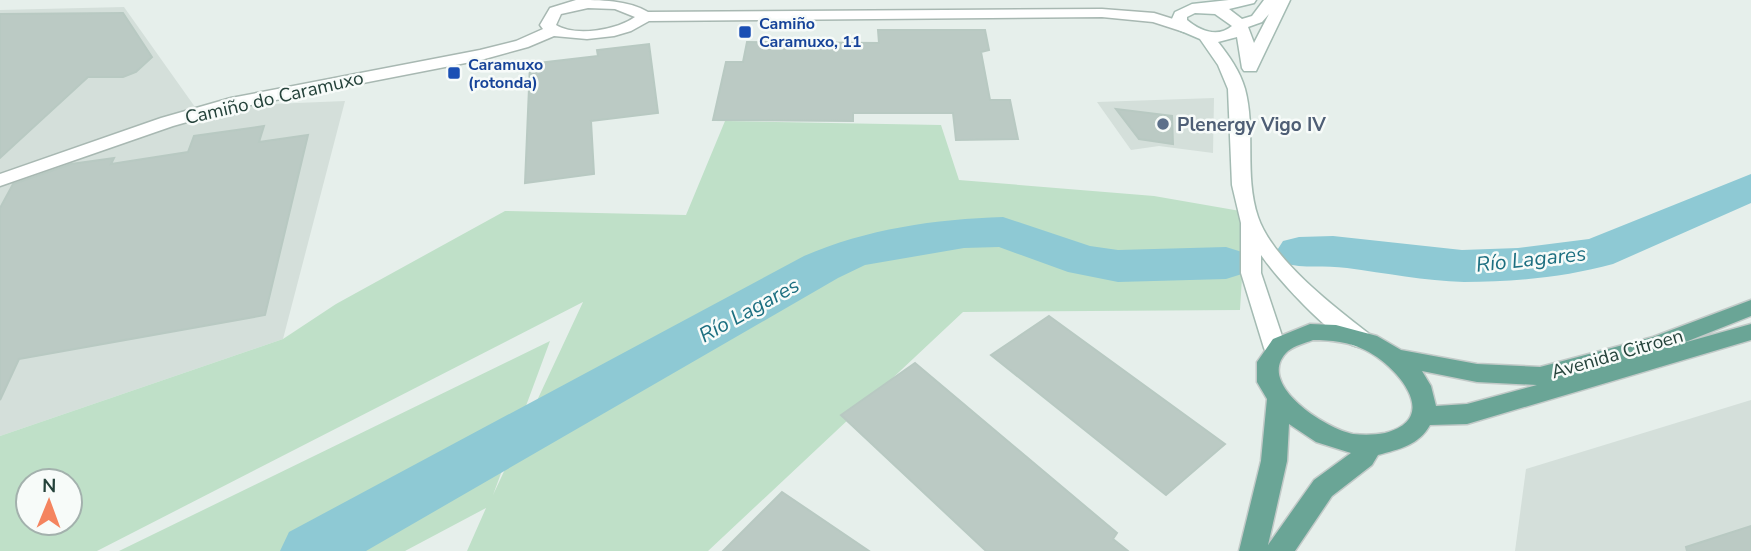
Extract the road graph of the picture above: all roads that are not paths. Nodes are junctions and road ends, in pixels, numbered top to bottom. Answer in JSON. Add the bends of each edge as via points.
{"nodes":[{"id":1,"x":1249,"y":0,"type":"edge"},
{"id":2,"x":1272,"y":0,"type":"edge"},
{"id":3,"x":1283,"y":0,"type":"edge"},
{"id":4,"x":573,"y":2,"type":"edge"},
{"id":5,"x":1129,"y":4,"type":"edge"},
{"id":6,"x":1195,"y":8,"type":"junction"},
{"id":7,"x":1211,"y":8,"type":"junction"},
{"id":8,"x":1102,"y":13,"type":"junction"},
{"id":9,"x":645,"y":18,"type":"junction"},
{"id":10,"x":1241,"y":26,"type":"junction"},
{"id":11,"x":1184,"y":27,"type":"junction"},
{"id":12,"x":552,"y":30,"type":"junction"},
{"id":13,"x":1206,"y":36,"type":"junction"},
{"id":14,"x":1250,"y":68,"type":"junction"},
{"id":15,"x":1238,"y":95,"type":"junction"},
{"id":16,"x":0,"y":180,"type":"edge"},
{"id":17,"x":1250,"y":224,"type":"junction"},
{"id":18,"x":1751,"y":308,"type":"edge"},
{"id":19,"x":1751,"y":332,"type":"edge"},
{"id":20,"x":1360,"y":339,"type":"junction"},
{"id":21,"x":1275,"y":348,"type":"junction"},
{"id":22,"x":1396,"y":358,"type":"junction"},
{"id":23,"x":1278,"y":400,"type":"junction"},
{"id":24,"x":1425,"y":415,"type":"junction"},
{"id":25,"x":1371,"y":446,"type":"junction"},
{"id":26,"x":1253,"y":551,"type":"edge"},
{"id":27,"x":1279,"y":551,"type":"edge"}],
"edges":[{"from":1,"to":7,"type":"street"},
{"from":2,"to":10,"type":"street","via":[[1257,19]]},
{"from":3,"to":14,"type":"street"},
{"from":4,"to":9,"type":"street","via":[[606,3],[639,11]]},
{"from":4,"to":12,"type":"street","via":[[555,11],[548,25]]},
{"from":5,"to":6,"type":"street"},
{"from":5,"to":8,"type":"street"},
{"from":6,"to":7,"type":"street"},
{"from":6,"to":11,"type":"street","via":[[1180,15]]},
{"from":7,"to":10,"type":"street","via":[[1237,18]]},
{"from":8,"to":9,"type":"street"},
{"from":8,"to":11,"type":"street","via":[[1154,18]]},
{"from":9,"to":12,"type":"street","via":[[637,25],[581,35]]},
{"from":10,"to":13,"type":"street","via":[[1231,35]]},
{"from":10,"to":14,"type":"street"},
{"from":11,"to":13,"type":"street"},
{"from":12,"to":16,"type":"street","name":"Camiño do Caramuxo","via":[[481,55],[237,102],[104,142]]},
{"from":13,"to":15,"type":"street","via":[[1222,58]]},
{"from":14,"to":15,"type":"street"},
{"from":15,"to":17,"type":"street","via":[[1238,138]]},
{"from":17,"to":20,"type":"street","via":[[1307,297]]},
{"from":17,"to":21,"type":"street","via":[[1251,273]]},
{"from":18,"to":22,"type":"main road","name":"Avenida Citroen","via":[[1658,344],[1541,376],[1476,373]]},
{"from":19,"to":24,"type":"main road","via":[[1467,414]]},
{"from":20,"to":21,"type":"main road","via":[[1310,332],[1290,337]]},
{"from":20,"to":22,"type":"main road"},
{"from":21,"to":23,"type":"main road","via":[[1267,376]]},
{"from":22,"to":24,"type":"main road","via":[[1414,376],[1424,396]]},
{"from":23,"to":25,"type":"main road","via":[[1318,432]]},
{"from":23,"to":26,"type":"main road","via":[[1274,461]]},
{"from":24,"to":25,"type":"main road","via":[[1415,431],[1397,442]]},
{"from":25,"to":27,"type":"main road","via":[[1363,458],[1323,488]]}]}
